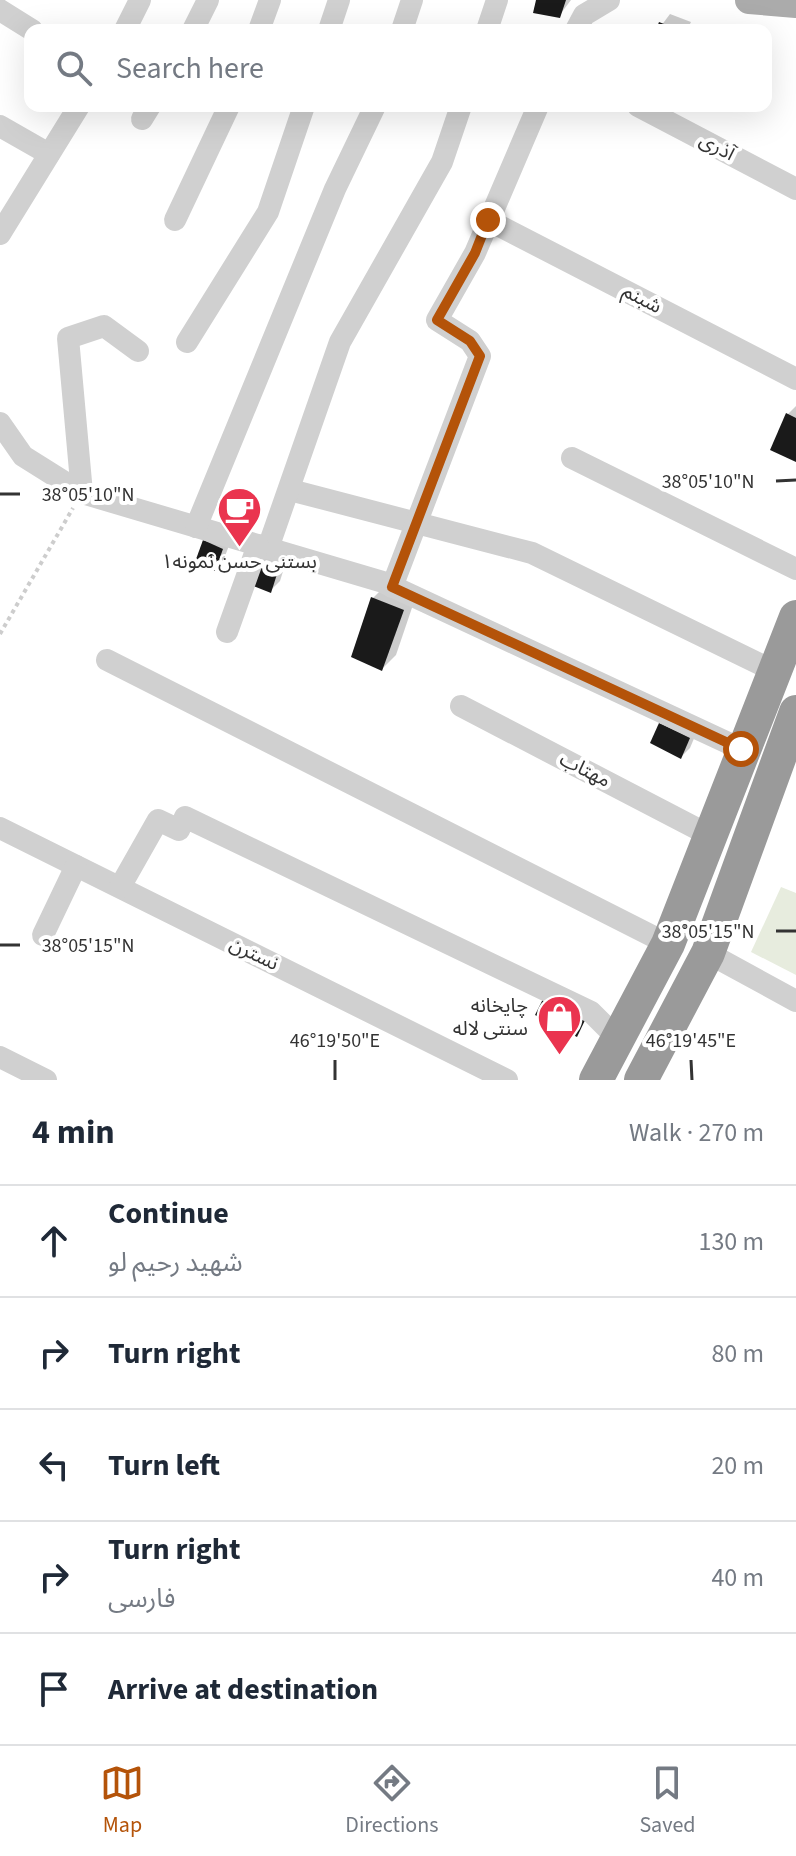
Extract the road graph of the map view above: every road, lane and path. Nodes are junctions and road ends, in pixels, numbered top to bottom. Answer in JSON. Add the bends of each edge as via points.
{"nodes":[{"id":1,"x":140,"y":0,"type":"edge"},
{"id":2,"x":208,"y":0,"type":"edge"},
{"id":3,"x":270,"y":0,"type":"edge"},
{"id":4,"x":339,"y":0,"type":"edge"},
{"id":5,"x":412,"y":0,"type":"edge"},
{"id":6,"x":497,"y":0,"type":"edge"},
{"id":7,"x":609,"y":0,"type":"edge"},
{"id":8,"x":749,"y":0,"type":"edge"},
{"id":9,"x":796,"y":4,"type":"edge"},
{"id":10,"x":0,"y":10,"type":"edge"},
{"id":11,"x":128,"y":24,"type":"edge"},
{"id":12,"x":196,"y":24,"type":"edge"},
{"id":13,"x":261,"y":24,"type":"edge"},
{"id":14,"x":331,"y":24,"type":"edge"},
{"id":15,"x":404,"y":24,"type":"edge"},
{"id":16,"x":489,"y":24,"type":"edge"},
{"id":17,"x":579,"y":24,"type":"edge"},
{"id":18,"x":24,"y":25,"type":"edge"},
{"id":19,"x":75,"y":112,"type":"edge"},
{"id":20,"x":226,"y":112,"type":"edge"},
{"id":21,"x":302,"y":112,"type":"edge"},
{"id":22,"x":372,"y":112,"type":"edge"},
{"id":23,"x":459,"y":112,"type":"edge"},
{"id":24,"x":535,"y":112,"type":"edge"},
{"id":25,"x":649,"y":112,"type":"edge"},
{"id":26,"x":0,"y":126,"type":"edge"},
{"id":27,"x":49,"y":154,"type":"junction"},
{"id":28,"x":796,"y":189,"type":"edge"},
{"id":29,"x":175,"y":220,"type":"dead end"},
{"id":30,"x":488,"y":220,"type":"junction"},
{"id":31,"x":0,"y":234,"type":"edge"},
{"id":32,"x":187,"y":342,"type":"dead end"},
{"id":33,"x":138,"y":351,"type":"dead end"},
{"id":34,"x":796,"y":379,"type":"edge"},
{"id":35,"x":1,"y":426,"type":"edge"},
{"id":36,"x":572,"y":458,"type":"dead end"},
{"id":37,"x":290,"y":490,"type":"junction"},
{"id":38,"x":82,"y":493,"type":"junction"},
{"id":39,"x":417,"y":521,"type":"junction"},
{"id":40,"x":196,"y":527,"type":"junction"},
{"id":41,"x":263,"y":547,"type":"junction"},
{"id":42,"x":796,"y":569,"type":"edge"},
{"id":43,"x":392,"y":587,"type":"junction"},
{"id":44,"x":796,"y":617,"type":"edge"},
{"id":45,"x":227,"y":632,"type":"dead end"},
{"id":46,"x":0,"y":634,"type":"edge"},
{"id":47,"x":107,"y":660,"type":"dead end"},
{"id":48,"x":774,"y":671,"type":"junction"},
{"id":49,"x":461,"y":706,"type":"dead end"},
{"id":50,"x":796,"y":712,"type":"edge"},
{"id":51,"x":741,"y":749,"type":"junction"},
{"id":52,"x":789,"y":750,"type":"edge"},
{"id":53,"x":0,"y":828,"type":"edge"},
{"id":54,"x":709,"y":835,"type":"junction"},
{"id":55,"x":76,"y":866,"type":"junction"},
{"id":56,"x":120,"y":887,"type":"junction"},
{"id":57,"x":43,"y":935,"type":"dead end"},
{"id":58,"x":668,"y":944,"type":"junction"},
{"id":59,"x":708,"y":953,"type":"junction"},
{"id":60,"x":796,"y":1001,"type":"edge"},
{"id":61,"x":617,"y":1038,"type":"junction"},
{"id":62,"x":0,"y":1057,"type":"edge"},
{"id":63,"x":646,"y":1068,"type":"edge"},
{"id":64,"x":46,"y":1080,"type":"edge"},
{"id":65,"x":507,"y":1080,"type":"edge"},
{"id":66,"x":596,"y":1080,"type":"edge"}],
"edges":[{"from":1,"to":11,"type":"street"},
{"from":2,"to":12,"type":"street"},
{"from":3,"to":13,"type":"street"},
{"from":4,"to":14,"type":"street"},
{"from":5,"to":15,"type":"street"},
{"from":6,"to":16,"type":"street"},
{"from":7,"to":17,"type":"street"},
{"from":8,"to":9,"type":"main road"},
{"from":10,"to":18,"type":"street"},
{"from":19,"to":27,"type":"street"},
{"from":20,"to":29,"type":"street"},
{"from":21,"to":32,"type":"street","via":[[268,212]]},
{"from":22,"to":40,"type":"street","via":[[335,189]]},
{"from":23,"to":37,"type":"street","via":[[442,162],[340,342]]},
{"from":24,"to":30,"type":"street"},
{"from":25,"to":28,"type":"street","name":"آذری"},
{"from":26,"to":27,"type":"street"},
{"from":27,"to":31,"type":"street"},
{"from":30,"to":34,"type":"street","name":"شبنم"},
{"from":30,"to":39,"type":"street","via":[[437,320],[470,341],[480,356]]},
{"from":33,"to":38,"type":"street","via":[[104,326],[68,338]]},
{"from":35,"to":38,"type":"street","via":[[23,456]]},
{"from":36,"to":42,"type":"street"},
{"from":37,"to":39,"type":"street"},
{"from":37,"to":41,"type":"street"},
{"from":38,"to":40,"type":"street"},
{"from":38,"to":46,"type":"path"},
{"from":39,"to":43,"type":"street"},
{"from":39,"to":48,"type":"street","via":[[532,553]]},
{"from":40,"to":41,"type":"street"},
{"from":41,"to":43,"type":"street"},
{"from":41,"to":45,"type":"street"},
{"from":43,"to":51,"type":"street"},
{"from":44,"to":48,"type":"highway"},
{"from":47,"to":58,"type":"street"},
{"from":48,"to":51,"type":"highway"},
{"from":49,"to":54,"type":"street","name":"مهتاب"},
{"from":50,"to":52,"type":"highway"},
{"from":51,"to":54,"type":"highway"},
{"from":52,"to":59,"type":"highway"},
{"from":53,"to":55,"type":"street","name":"نسترن"},
{"from":54,"to":58,"type":"highway"},
{"from":55,"to":56,"type":"street","name":"نسترن"},
{"from":55,"to":57,"type":"street"},
{"from":56,"to":61,"type":"street","via":[[158,820],[179,830],[185,817],[591,1012]]},
{"from":56,"to":65,"type":"street","name":"نسترن"},
{"from":58,"to":61,"type":"highway"},
{"from":59,"to":60,"type":"street"},
{"from":59,"to":63,"type":"highway"},
{"from":61,"to":63,"type":"highway"},
{"from":61,"to":66,"type":"highway"},
{"from":62,"to":64,"type":"street"}]}
